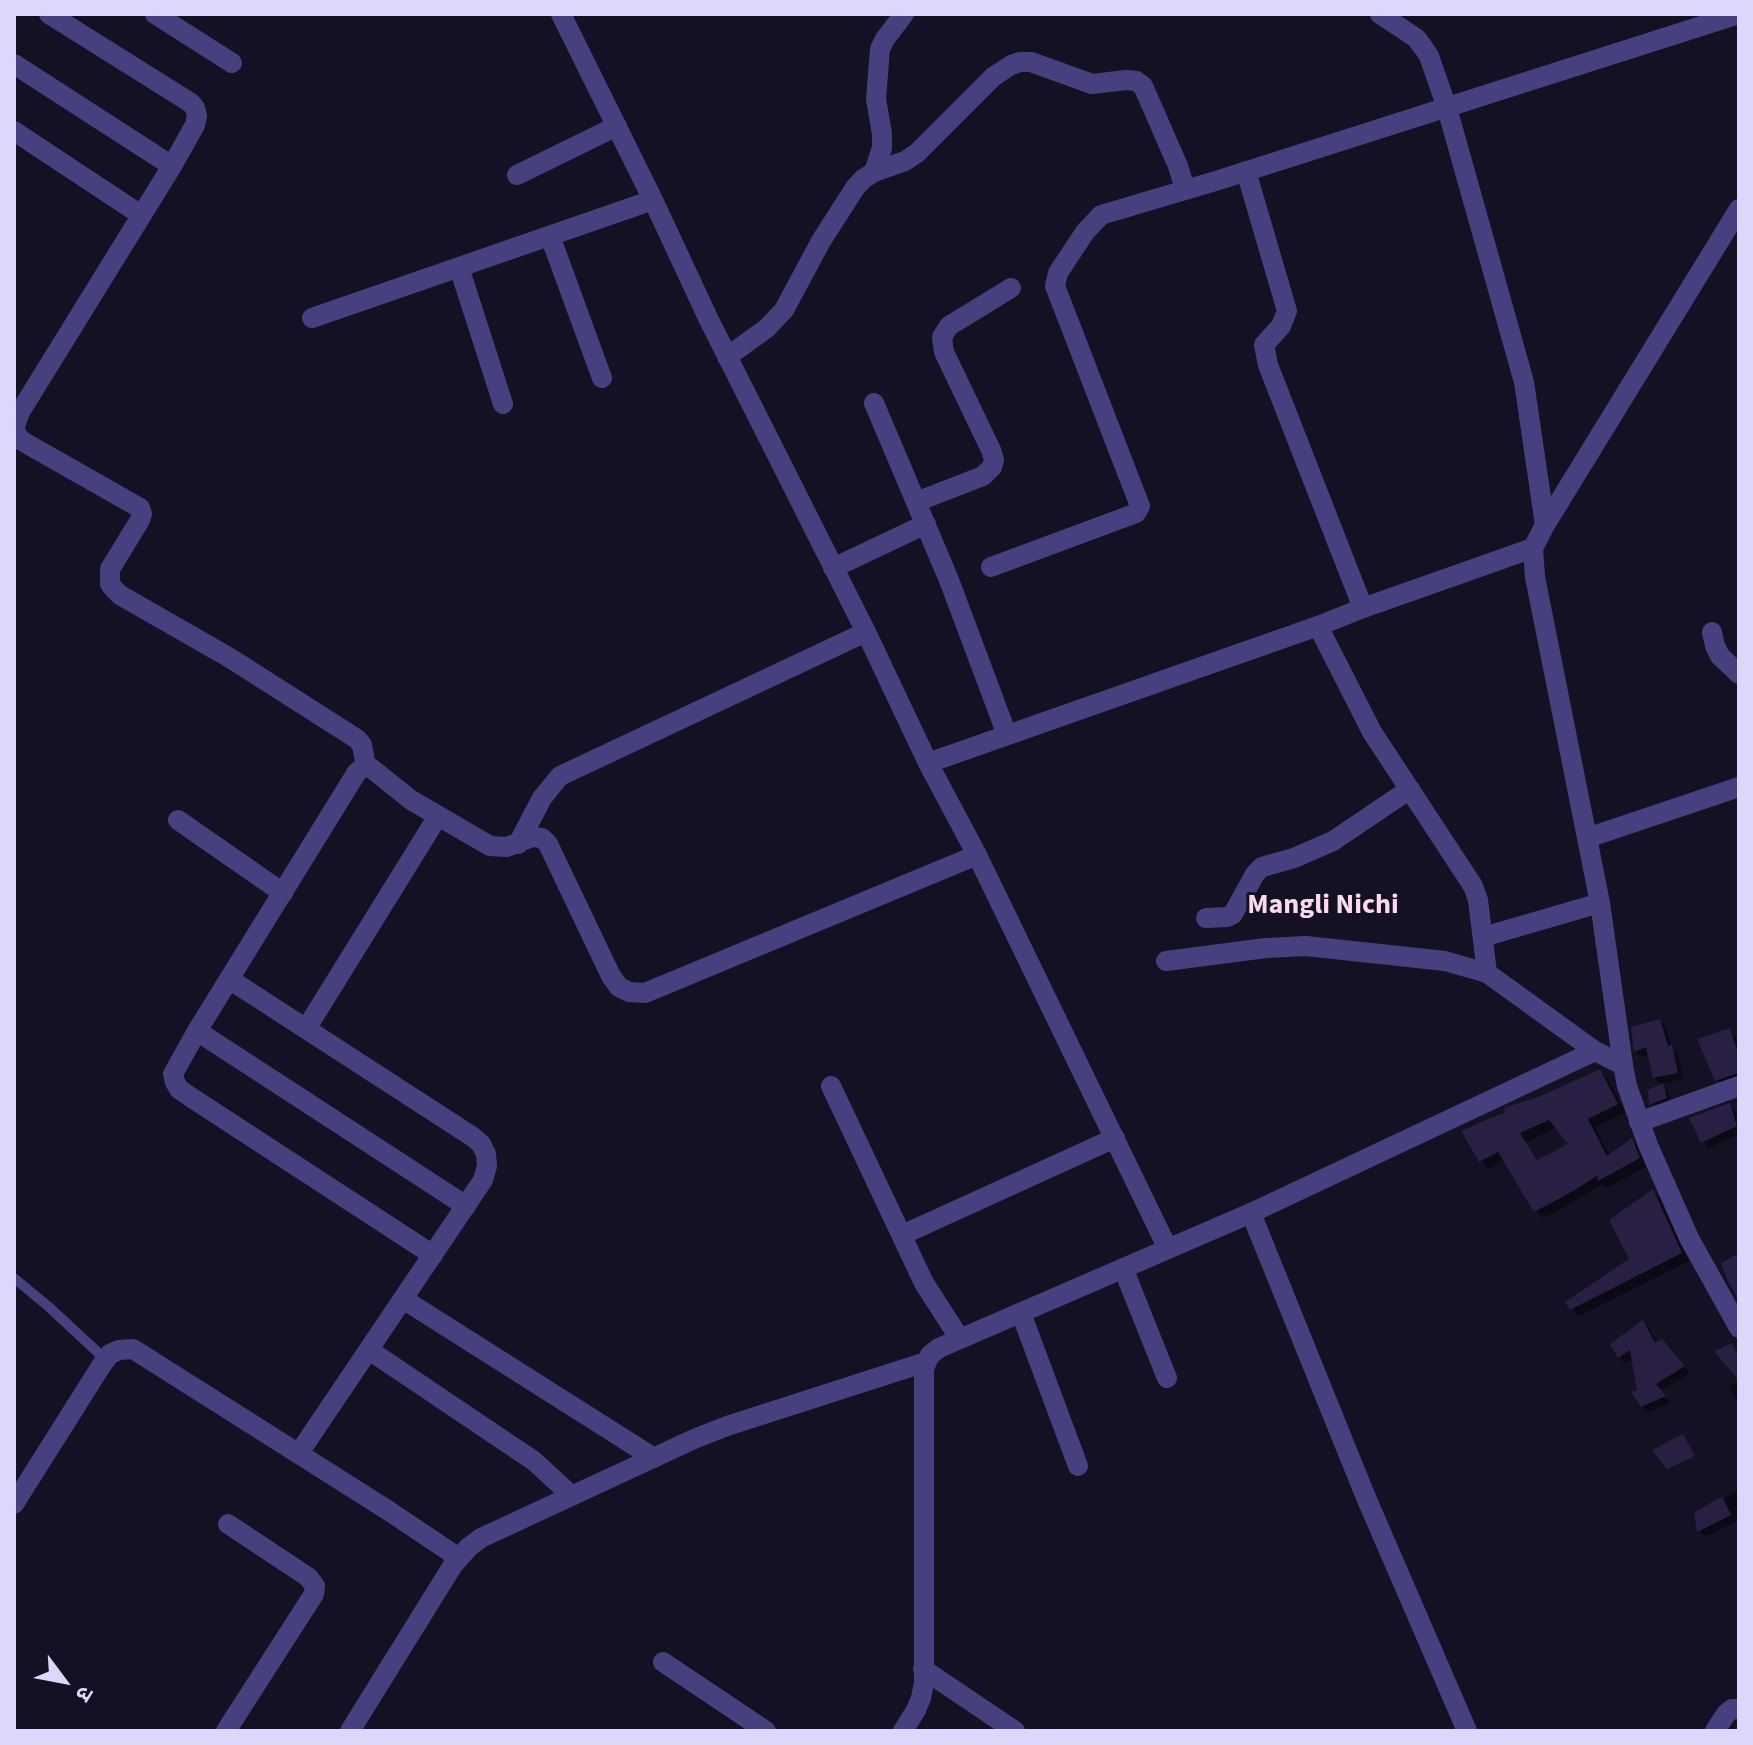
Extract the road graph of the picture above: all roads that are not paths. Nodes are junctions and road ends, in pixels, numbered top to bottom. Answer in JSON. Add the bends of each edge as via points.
{"nodes":[{"id":1,"x":49,"y":14,"type":"edge"},
{"id":2,"x":155,"y":14,"type":"edge"},
{"id":3,"x":561,"y":14,"type":"edge"},
{"id":4,"x":904,"y":14,"type":"edge"},
{"id":5,"x":1380,"y":14,"type":"edge"},
{"id":6,"x":1739,"y":14,"type":"edge"},
{"id":7,"x":232,"y":63,"type":"dead end"},
{"id":8,"x":14,"y":64,"type":"edge"},
{"id":9,"x":1447,"y":108,"type":"junction"},
{"id":10,"x":617,"y":126,"type":"junction"},
{"id":11,"x":14,"y":131,"type":"edge"},
{"id":12,"x":172,"y":166,"type":"junction"},
{"id":13,"x":1246,"y":171,"type":"junction"},
{"id":14,"x":874,"y":172,"type":"junction"},
{"id":15,"x":517,"y":175,"type":"dead end"},
{"id":16,"x":1185,"y":189,"type":"junction"},
{"id":17,"x":653,"y":200,"type":"junction"},
{"id":18,"x":1739,"y":209,"type":"edge"},
{"id":19,"x":141,"y":215,"type":"junction"},
{"id":20,"x":550,"y":236,"type":"junction"},
{"id":21,"x":459,"y":267,"type":"junction"},
{"id":22,"x":1011,"y":288,"type":"dead end"},
{"id":23,"x":312,"y":318,"type":"dead end"},
{"id":24,"x":727,"y":357,"type":"junction"},
{"id":25,"x":602,"y":378,"type":"dead end"},
{"id":26,"x":874,"y":403,"type":"dead end"},
{"id":27,"x":503,"y":404,"type":"dead end"},
{"id":28,"x":15,"y":435,"type":"edge"},
{"id":29,"x":916,"y":502,"type":"junction"},
{"id":30,"x":926,"y":524,"type":"junction"},
{"id":31,"x":1545,"y":525,"type":"junction"},
{"id":32,"x":1533,"y":548,"type":"junction"},
{"id":33,"x":991,"y":567,"type":"dead end"},
{"id":34,"x":833,"y":568,"type":"junction"},
{"id":35,"x":1363,"y":608,"type":"junction"},
{"id":36,"x":1318,"y":626,"type":"junction"},
{"id":37,"x":866,"y":632,"type":"junction"},
{"id":38,"x":1712,"y":632,"type":"dead end"},
{"id":39,"x":1739,"y":674,"type":"edge"},
{"id":40,"x":1007,"y":735,"type":"junction"},
{"id":41,"x":928,"y":763,"type":"junction"},
{"id":42,"x":366,"y":767,"type":"junction"},
{"id":43,"x":1739,"y":787,"type":"edge"},
{"id":44,"x":1410,"y":789,"type":"junction"},
{"id":45,"x":438,"y":816,"type":"junction"},
{"id":46,"x":178,"y":820,"type":"dead end"},
{"id":47,"x":1587,"y":838,"type":"junction"},
{"id":48,"x":518,"y":844,"type":"junction"},
{"id":49,"x":977,"y":855,"type":"junction"},
{"id":50,"x":283,"y":893,"type":"junction"},
{"id":51,"x":1600,"y":903,"type":"junction"},
{"id":52,"x":1206,"y":918,"type":"dead end"},
{"id":53,"x":1483,"y":937,"type":"junction"},
{"id":54,"x":1166,"y":961,"type":"dead end"},
{"id":55,"x":1487,"y":973,"type":"junction"},
{"id":56,"x":229,"y":979,"type":"junction"},
{"id":57,"x":306,"y":1029,"type":"junction"},
{"id":58,"x":197,"y":1031,"type":"junction"},
{"id":59,"x":1595,"y":1051,"type":"junction"},
{"id":60,"x":1623,"y":1065,"type":"junction"},
{"id":61,"x":831,"y":1086,"type":"dead end"},
{"id":62,"x":1739,"y":1086,"type":"edge"},
{"id":63,"x":1639,"y":1122,"type":"junction"},
{"id":64,"x":1115,"y":1138,"type":"junction"},
{"id":65,"x":466,"y":1206,"type":"junction"},
{"id":66,"x":1251,"y":1213,"type":"junction"},
{"id":67,"x":902,"y":1235,"type":"junction"},
{"id":68,"x":1168,"y":1249,"type":"junction"},
{"id":69,"x":433,"y":1255,"type":"junction"},
{"id":70,"x":1123,"y":1268,"type":"junction"},
{"id":71,"x":14,"y":1278,"type":"edge"},
{"id":72,"x":403,"y":1299,"type":"junction"},
{"id":73,"x":1021,"y":1313,"type":"junction"},
{"id":74,"x":1739,"y":1328,"type":"edge"},
{"id":75,"x":960,"y":1339,"type":"junction"},
{"id":76,"x":369,"y":1350,"type":"junction"},
{"id":77,"x":106,"y":1360,"type":"junction"},
{"id":78,"x":926,"y":1362,"type":"junction"},
{"id":79,"x":1167,"y":1378,"type":"dead end"},
{"id":80,"x":299,"y":1453,"type":"junction"},
{"id":81,"x":654,"y":1458,"type":"junction"},
{"id":82,"x":1078,"y":1466,"type":"dead end"},
{"id":83,"x":572,"y":1496,"type":"junction"},
{"id":84,"x":14,"y":1504,"type":"edge"},
{"id":85,"x":228,"y":1524,"type":"dead end"},
{"id":86,"x":459,"y":1558,"type":"junction"},
{"id":87,"x":663,"y":1662,"type":"dead end"},
{"id":88,"x":923,"y":1669,"type":"junction"},
{"id":89,"x":1739,"y":1709,"type":"edge"},
{"id":90,"x":226,"y":1731,"type":"edge"},
{"id":91,"x":350,"y":1731,"type":"edge"},
{"id":92,"x":766,"y":1731,"type":"edge"},
{"id":93,"x":903,"y":1731,"type":"edge"},
{"id":94,"x":1015,"y":1731,"type":"edge"},
{"id":95,"x":1467,"y":1731,"type":"edge"},
{"id":96,"x":1715,"y":1731,"type":"edge"}],
"edges":[{"from":1,"to":12,"type":"street","via":[[191,103],[195,125]]},
{"from":2,"to":7,"type":"street"},
{"from":3,"to":10,"type":"street"},
{"from":4,"to":14,"type":"street","via":[[880,49],[876,99],[882,148]]},
{"from":5,"to":9,"type":"street","via":[[1423,47]]},
{"from":6,"to":9,"type":"street"},
{"from":8,"to":12,"type":"street"},
{"from":9,"to":13,"type":"street"},
{"from":9,"to":31,"type":"street","via":[[1524,382]]},
{"from":10,"to":15,"type":"street"},
{"from":10,"to":17,"type":"street"},
{"from":11,"to":19,"type":"street"},
{"from":12,"to":19,"type":"street"},
{"from":13,"to":16,"type":"street"},
{"from":13,"to":35,"type":"street","via":[[1287,311],[1264,345],[1268,365]]},
{"from":14,"to":16,"type":"street","via":[[917,153],[993,77],[1011,65],[1031,62],[1092,84],[1126,80],[1143,86]]},
{"from":14,"to":24,"type":"street","via":[[855,188],[784,310]]},
{"from":16,"to":33,"type":"street","via":[[1101,215],[1055,279],[1139,509]]},
{"from":17,"to":20,"type":"street"},
{"from":17,"to":24,"type":"street"},
{"from":18,"to":31,"type":"street"},
{"from":19,"to":28,"type":"street","via":[[20,412]]},
{"from":20,"to":21,"type":"street"},
{"from":20,"to":25,"type":"street"},
{"from":21,"to":23,"type":"street"},
{"from":21,"to":27,"type":"street"},
{"from":22,"to":29,"type":"street","via":[[949,326],[942,337],[944,352],[991,450],[992,467],[983,476]]},
{"from":24,"to":34,"type":"street"},
{"from":26,"to":29,"type":"street"},
{"from":28,"to":42,"type":"street","via":[[140,508],[140,520],[110,569],[110,584],[120,595],[345,731],[362,745]]},
{"from":29,"to":30,"type":"street"},
{"from":30,"to":34,"type":"street"},
{"from":30,"to":40,"type":"street"},
{"from":31,"to":32,"type":"street"},
{"from":32,"to":35,"type":"street"},
{"from":32,"to":47,"type":"street"},
{"from":34,"to":37,"type":"street"},
{"from":35,"to":36,"type":"street"},
{"from":36,"to":40,"type":"street"},
{"from":36,"to":44,"type":"street","via":[[1361,714]]},
{"from":37,"to":41,"type":"street"},
{"from":37,"to":48,"type":"street","via":[[560,776]]},
{"from":38,"to":39,"type":"street","via":[[1720,656]]},
{"from":40,"to":41,"type":"street"},
{"from":41,"to":49,"type":"street"},
{"from":42,"to":45,"type":"street"},
{"from":42,"to":50,"type":"street","via":[[357,772]]},
{"from":43,"to":47,"type":"street"},
{"from":44,"to":52,"type":"street","via":[[1333,841],[1262,867],[1233,914]]},
{"from":44,"to":53,"type":"street","via":[[1473,886]]},
{"from":45,"to":48,"type":"street","via":[[490,846]]},
{"from":45,"to":57,"type":"street"},
{"from":46,"to":50,"type":"street"},
{"from":47,"to":51,"type":"street"},
{"from":48,"to":49,"type":"street","via":[[536,836],[548,844],[611,976],[619,987],[637,993]]},
{"from":49,"to":64,"type":"street"},
{"from":50,"to":56,"type":"street"},
{"from":51,"to":53,"type":"street"},
{"from":51,"to":60,"type":"street"},
{"from":53,"to":55,"type":"street"},
{"from":54,"to":55,"type":"street","via":[[1306,946],[1445,961]]},
{"from":55,"to":59,"type":"street"},
{"from":56,"to":57,"type":"street"},
{"from":56,"to":58,"type":"street"},
{"from":57,"to":65,"type":"street","via":[[481,1144],[487,1166]]},
{"from":58,"to":65,"type":"street"},
{"from":58,"to":69,"type":"street","via":[[173,1074],[179,1089]]},
{"from":59,"to":60,"type":"street"},
{"from":59,"to":66,"type":"street"},
{"from":60,"to":63,"type":"street"},
{"from":61,"to":67,"type":"street"},
{"from":62,"to":63,"type":"street"},
{"from":63,"to":74,"type":"street","via":[[1689,1238]]},
{"from":64,"to":67,"type":"street"},
{"from":64,"to":68,"type":"street"},
{"from":65,"to":69,"type":"street"},
{"from":66,"to":68,"type":"street"},
{"from":66,"to":95,"type":"street"},
{"from":67,"to":75,"type":"street"},
{"from":68,"to":70,"type":"street"},
{"from":69,"to":72,"type":"street"},
{"from":70,"to":73,"type":"street"},
{"from":70,"to":79,"type":"street"},
{"from":71,"to":77,"type":"lane"},
{"from":72,"to":76,"type":"street"},
{"from":72,"to":81,"type":"street"},
{"from":73,"to":75,"type":"street"},
{"from":73,"to":82,"type":"street"},
{"from":75,"to":78,"type":"street","via":[[939,1348]]},
{"from":76,"to":80,"type":"street"},
{"from":76,"to":83,"type":"street","via":[[534,1461]]},
{"from":77,"to":80,"type":"street","via":[[119,1350],[133,1349]]},
{"from":77,"to":84,"type":"street"},
{"from":78,"to":81,"type":"street","via":[[727,1426]]},
{"from":78,"to":88,"type":"street"},
{"from":80,"to":86,"type":"street"},
{"from":81,"to":83,"type":"street"},
{"from":83,"to":86,"type":"street","via":[[481,1538]]},
{"from":85,"to":90,"type":"street","via":[[315,1586]]},
{"from":86,"to":91,"type":"street"},
{"from":87,"to":92,"type":"street"},
{"from":88,"to":93,"type":"street","via":[[921,1698]]},
{"from":88,"to":94,"type":"street"},
{"from":89,"to":96,"type":"street","via":[[1726,1714]]}]}
